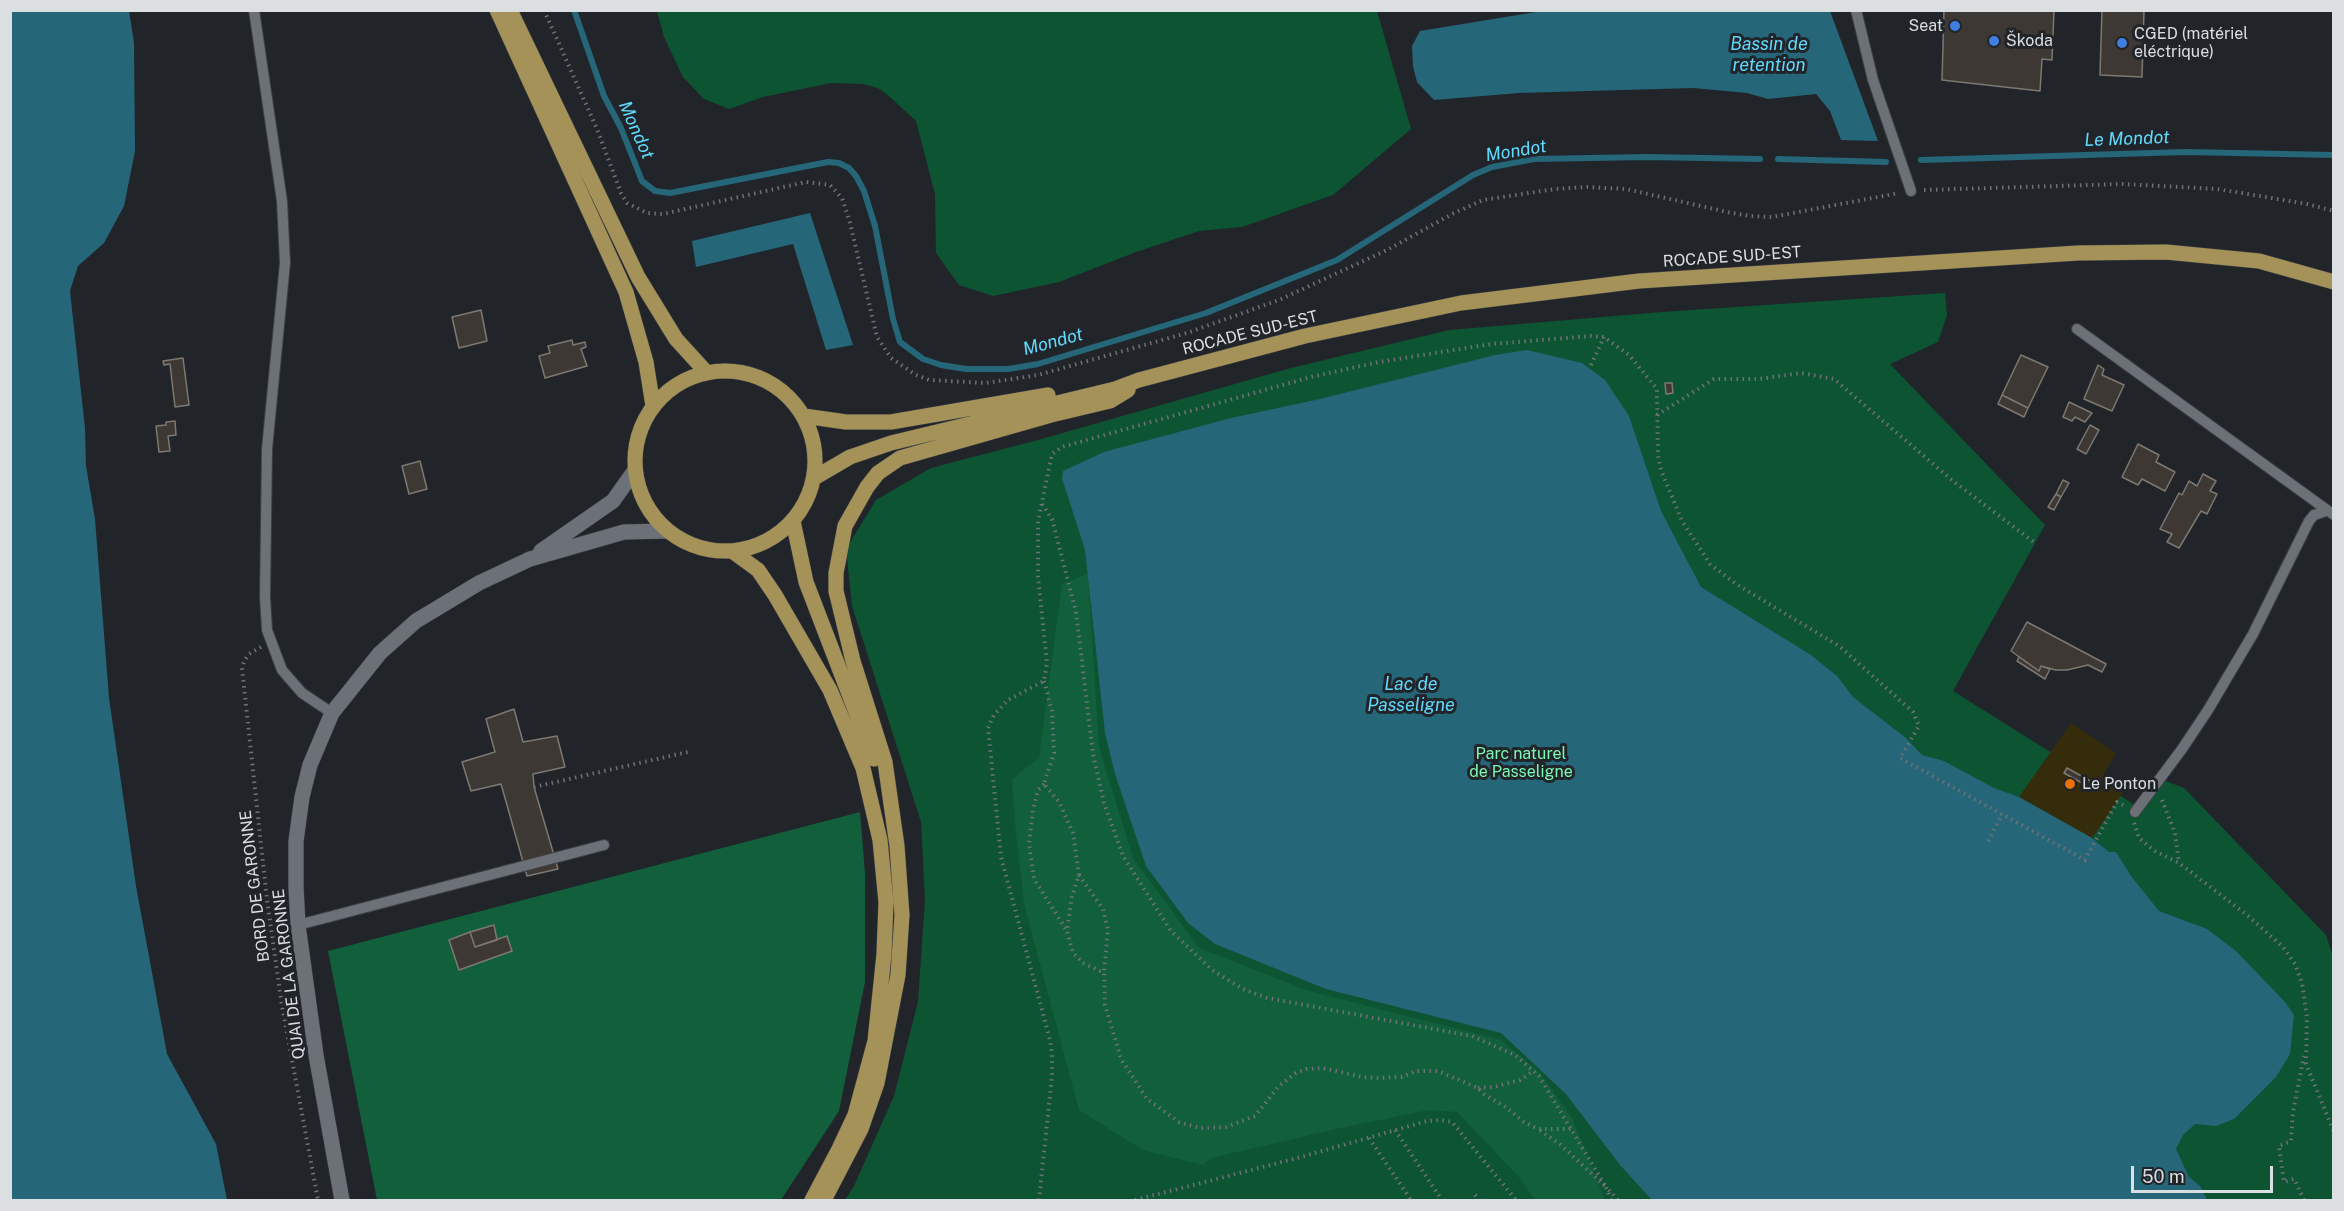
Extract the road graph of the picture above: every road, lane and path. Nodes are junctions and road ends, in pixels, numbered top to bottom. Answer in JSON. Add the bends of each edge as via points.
{"nodes":[{"id":1,"x":254,"y":10,"type":"edge"},
{"id":2,"x":497,"y":10,"type":"edge"},
{"id":3,"x":510,"y":10,"type":"edge"},
{"id":4,"x":544,"y":10,"type":"edge"},
{"id":5,"x":1856,"y":10,"type":"edge"},
{"id":6,"x":1910,"y":187,"type":"junction"},
{"id":7,"x":2334,"y":212,"type":"edge"},
{"id":8,"x":2334,"y":282,"type":"edge"},
{"id":9,"x":2077,"y":328,"type":"dead end"},
{"id":10,"x":1604,"y":337,"type":"junction"},
{"id":11,"x":1591,"y":365,"type":"dead end"},
{"id":12,"x":707,"y":373,"type":"junction"},
{"id":13,"x":1140,"y":380,"type":"junction"},
{"id":14,"x":653,"y":406,"type":"junction"},
{"id":15,"x":804,"y":416,"type":"junction"},
{"id":16,"x":1656,"y":416,"type":"junction"},
{"id":17,"x":635,"y":470,"type":"junction"},
{"id":18,"x":814,"y":478,"type":"junction"},
{"id":19,"x":1042,"y":504,"type":"junction"},
{"id":20,"x":2330,"y":513,"type":"edge"},
{"id":21,"x":793,"y":521,"type":"junction"},
{"id":22,"x":668,"y":531,"type":"junction"},
{"id":23,"x":2036,"y":543,"type":"dead end"},
{"id":24,"x":732,"y":551,"type":"junction"},
{"id":25,"x":530,"y":559,"type":"junction"},
{"id":26,"x":260,"y":637,"type":"dead end"},
{"id":27,"x":1044,"y":681,"type":"junction"},
{"id":28,"x":332,"y":713,"type":"junction"},
{"id":29,"x":692,"y":751,"type":"dead end"},
{"id":30,"x":2155,"y":783,"type":"junction"},
{"id":31,"x":1044,"y":784,"type":"junction"},
{"id":32,"x":534,"y":787,"type":"dead end"},
{"id":33,"x":2135,"y":812,"type":"junction"},
{"id":34,"x":2002,"y":816,"type":"junction"},
{"id":35,"x":1988,"y":841,"type":"dead end"},
{"id":36,"x":604,"y":845,"type":"dead end"},
{"id":37,"x":897,"y":846,"type":"junction"},
{"id":38,"x":2179,"y":863,"type":"junction"},
{"id":39,"x":1079,"y":875,"type":"junction"},
{"id":40,"x":298,"y":925,"type":"junction"},
{"id":41,"x":1067,"y":931,"type":"junction"},
{"id":42,"x":1104,"y":973,"type":"junction"},
{"id":43,"x":2305,"y":1051,"type":"junction"},
{"id":44,"x":1533,"y":1071,"type":"junction"},
{"id":45,"x":1478,"y":1088,"type":"junction"},
{"id":46,"x":1538,"y":1129,"type":"junction"},
{"id":47,"x":1572,"y":1129,"type":"junction"},
{"id":48,"x":1395,"y":1130,"type":"junction"},
{"id":49,"x":2334,"y":1132,"type":"edge"},
{"id":50,"x":1369,"y":1138,"type":"junction"},
{"id":51,"x":1606,"y":1186,"type":"junction"},
{"id":52,"x":1475,"y":1196,"type":"dead end"},
{"id":53,"x":318,"y":1200,"type":"edge"},
{"id":54,"x":342,"y":1200,"type":"edge"},
{"id":55,"x":812,"y":1200,"type":"edge"},
{"id":56,"x":824,"y":1200,"type":"edge"},
{"id":57,"x":1039,"y":1200,"type":"edge"},
{"id":58,"x":1135,"y":1200,"type":"edge"},
{"id":59,"x":1411,"y":1200,"type":"edge"},
{"id":60,"x":1442,"y":1200,"type":"edge"},
{"id":61,"x":1479,"y":1200,"type":"edge"},
{"id":62,"x":1516,"y":1200,"type":"edge"},
{"id":63,"x":1611,"y":1200,"type":"edge"},
{"id":64,"x":1618,"y":1200,"type":"edge"},
{"id":65,"x":2304,"y":1200,"type":"edge"}],
"edges":[{"from":1,"to":28,"type":"lane","via":[[282,201],[285,263],[267,448],[267,630],[282,670],[302,693]]},
{"from":2,"to":14,"type":"main road","via":[[626,292],[646,362]]},
{"from":3,"to":12,"type":"main road","via":[[638,277],[676,339]]},
{"from":4,"to":6,"type":"path","via":[[627,203],[647,213],[663,214],[806,182],[830,185],[842,198],[877,337],[891,358],[929,380],[986,383],[1038,375],[1187,333],[1279,300],[1483,200],[1555,189],[1626,189],[1727,212],[1773,217]]},
{"from":5,"to":6,"type":"lane","via":[[1873,80]]},
{"from":6,"to":7,"type":"path","via":[[2122,184],[2217,189]]},
{"from":8,"to":13,"type":"main road","name":"ROCADE SUD-EST","via":[[2259,261],[2166,252],[2078,253],[1639,281],[1461,303],[1305,336]]},
{"from":9,"to":20,"type":"lane"},
{"from":10,"to":11,"type":"path"},
{"from":10,"to":16,"type":"path","via":[[1629,355],[1652,381],[1657,389]]},
{"from":10,"to":19,"type":"path","via":[[1491,344],[1379,362],[1311,377],[1062,447],[1052,454]]},
{"from":12,"to":14,"type":"main road","via":[[668,391]]},
{"from":12,"to":15,"type":"main road","via":[[735,372],[762,379],[786,394]]},
{"from":13,"to":15,"type":"main road","name":"ROCADE SUD-EST","via":[[891,422],[846,422]]},
{"from":13,"to":18,"type":"main road","name":"ROCADE SUD-EST","via":[[891,443],[850,457]]},
{"from":13,"to":37,"type":"main road","via":[[1110,401],[900,458],[878,473],[845,526],[836,591],[885,762]]},
{"from":14,"to":17,"type":"main road","via":[[642,426]]},
{"from":15,"to":18,"type":"main road","via":[[814,446]]},
{"from":16,"to":23,"type":"path","via":[[1714,379],[1759,379],[1801,373],[1834,379],[1953,481]]},
{"from":16,"to":34,"type":"path","via":[[1661,470],[1682,521],[1710,564],[1839,646],[1913,712],[1918,726],[1900,758]]},
{"from":17,"to":22,"type":"main road","via":[[641,493]]},
{"from":17,"to":25,"type":"street","name":"QUAI DE LA GARONNE","via":[[613,501]]},
{"from":18,"to":21,"type":"main road","via":[[807,501]]},
{"from":19,"to":27,"type":"path","via":[[1036,542],[1047,663]]},
{"from":19,"to":44,"type":"path","via":[[1052,519],[1076,612],[1097,780],[1123,856],[1171,931],[1206,965],[1243,989],[1267,998],[1472,1036],[1515,1054]]},
{"from":20,"to":30,"type":"lane","via":[[2314,515],[2309,521],[2247,644],[2182,749]]},
{"from":21,"to":24,"type":"main road","via":[[755,546]]},
{"from":21,"to":37,"type":"main road","via":[[806,582],[875,762]]},
{"from":22,"to":24,"type":"main road","via":[[709,550]]},
{"from":22,"to":25,"type":"street","name":"QUAI DE LA GARONNE","via":[[624,532]]},
{"from":24,"to":55,"type":"main road","via":[[758,570],[830,690],[863,768],[880,840],[886,902],[885,954],[875,1041],[855,1115]]},
{"from":25,"to":28,"type":"street","name":"QUAI DE LA GARONNE","via":[[479,583],[416,621],[380,653]]},
{"from":26,"to":53,"type":"path","name":"BORD DE GARONNE","via":[[261,647],[249,654],[242,668],[282,1006]]},
{"from":27,"to":31,"type":"path","via":[[1052,711],[1054,753]]},
{"from":27,"to":57,"type":"path","via":[[1008,700],[990,722],[988,746],[1001,857],[1052,1053]]},
{"from":28,"to":40,"type":"street","name":"QUAI DE LA GARONNE","via":[[310,765],[302,797],[296,840]]},
{"from":29,"to":32,"type":"path"},
{"from":30,"to":33,"type":"lane"},
{"from":30,"to":38,"type":"path","via":[[2175,833]]},
{"from":31,"to":39,"type":"path","via":[[1059,802],[1073,833]]},
{"from":31,"to":41,"type":"path","via":[[1038,790],[1029,844],[1034,879]]},
{"from":33,"to":34,"type":"path","via":[[2118,802],[2085,860]]},
{"from":33,"to":38,"type":"path","via":[[2134,827],[2139,838]]},
{"from":34,"to":35,"type":"path"},
{"from":36,"to":40,"type":"lane"},
{"from":37,"to":56,"type":"main road","via":[[903,915],[898,975],[878,1083],[861,1129]]},
{"from":38,"to":43,"type":"path","via":[[2247,915],[2283,947],[2295,964],[2307,1018]]},
{"from":39,"to":41,"type":"path"},
{"from":39,"to":42,"type":"path","via":[[1103,909],[1108,930]]},
{"from":40,"to":54,"type":"street","name":"QUAI DE LA GARONNE","via":[[315,1055]]},
{"from":41,"to":42,"type":"path","via":[[1073,953]]},
{"from":42,"to":45,"type":"path","via":[[1105,1005],[1122,1059],[1147,1099],[1179,1122],[1200,1128],[1226,1127],[1256,1116],[1279,1086],[1306,1069],[1323,1068],[1379,1078],[1438,1071]]},
{"from":43,"to":49,"type":"path","via":[[2306,1064]]},
{"from":43,"to":65,"type":"path","via":[[2291,1141],[2279,1146],[2284,1182],[2294,1179]]},
{"from":44,"to":45,"type":"path","via":[[1520,1080]]},
{"from":44,"to":47,"type":"path"},
{"from":45,"to":46,"type":"path"},
{"from":46,"to":47,"type":"path"},
{"from":46,"to":51,"type":"path","via":[[1562,1145]]},
{"from":47,"to":51,"type":"path"},
{"from":48,"to":50,"type":"path"},
{"from":48,"to":60,"type":"path"},
{"from":48,"to":62,"type":"path","via":[[1427,1121],[1452,1122]]},
{"from":50,"to":58,"type":"path"},
{"from":50,"to":59,"type":"path"},
{"from":51,"to":63,"type":"path"},
{"from":51,"to":64,"type":"path"},
{"from":52,"to":61,"type":"path"}]}
